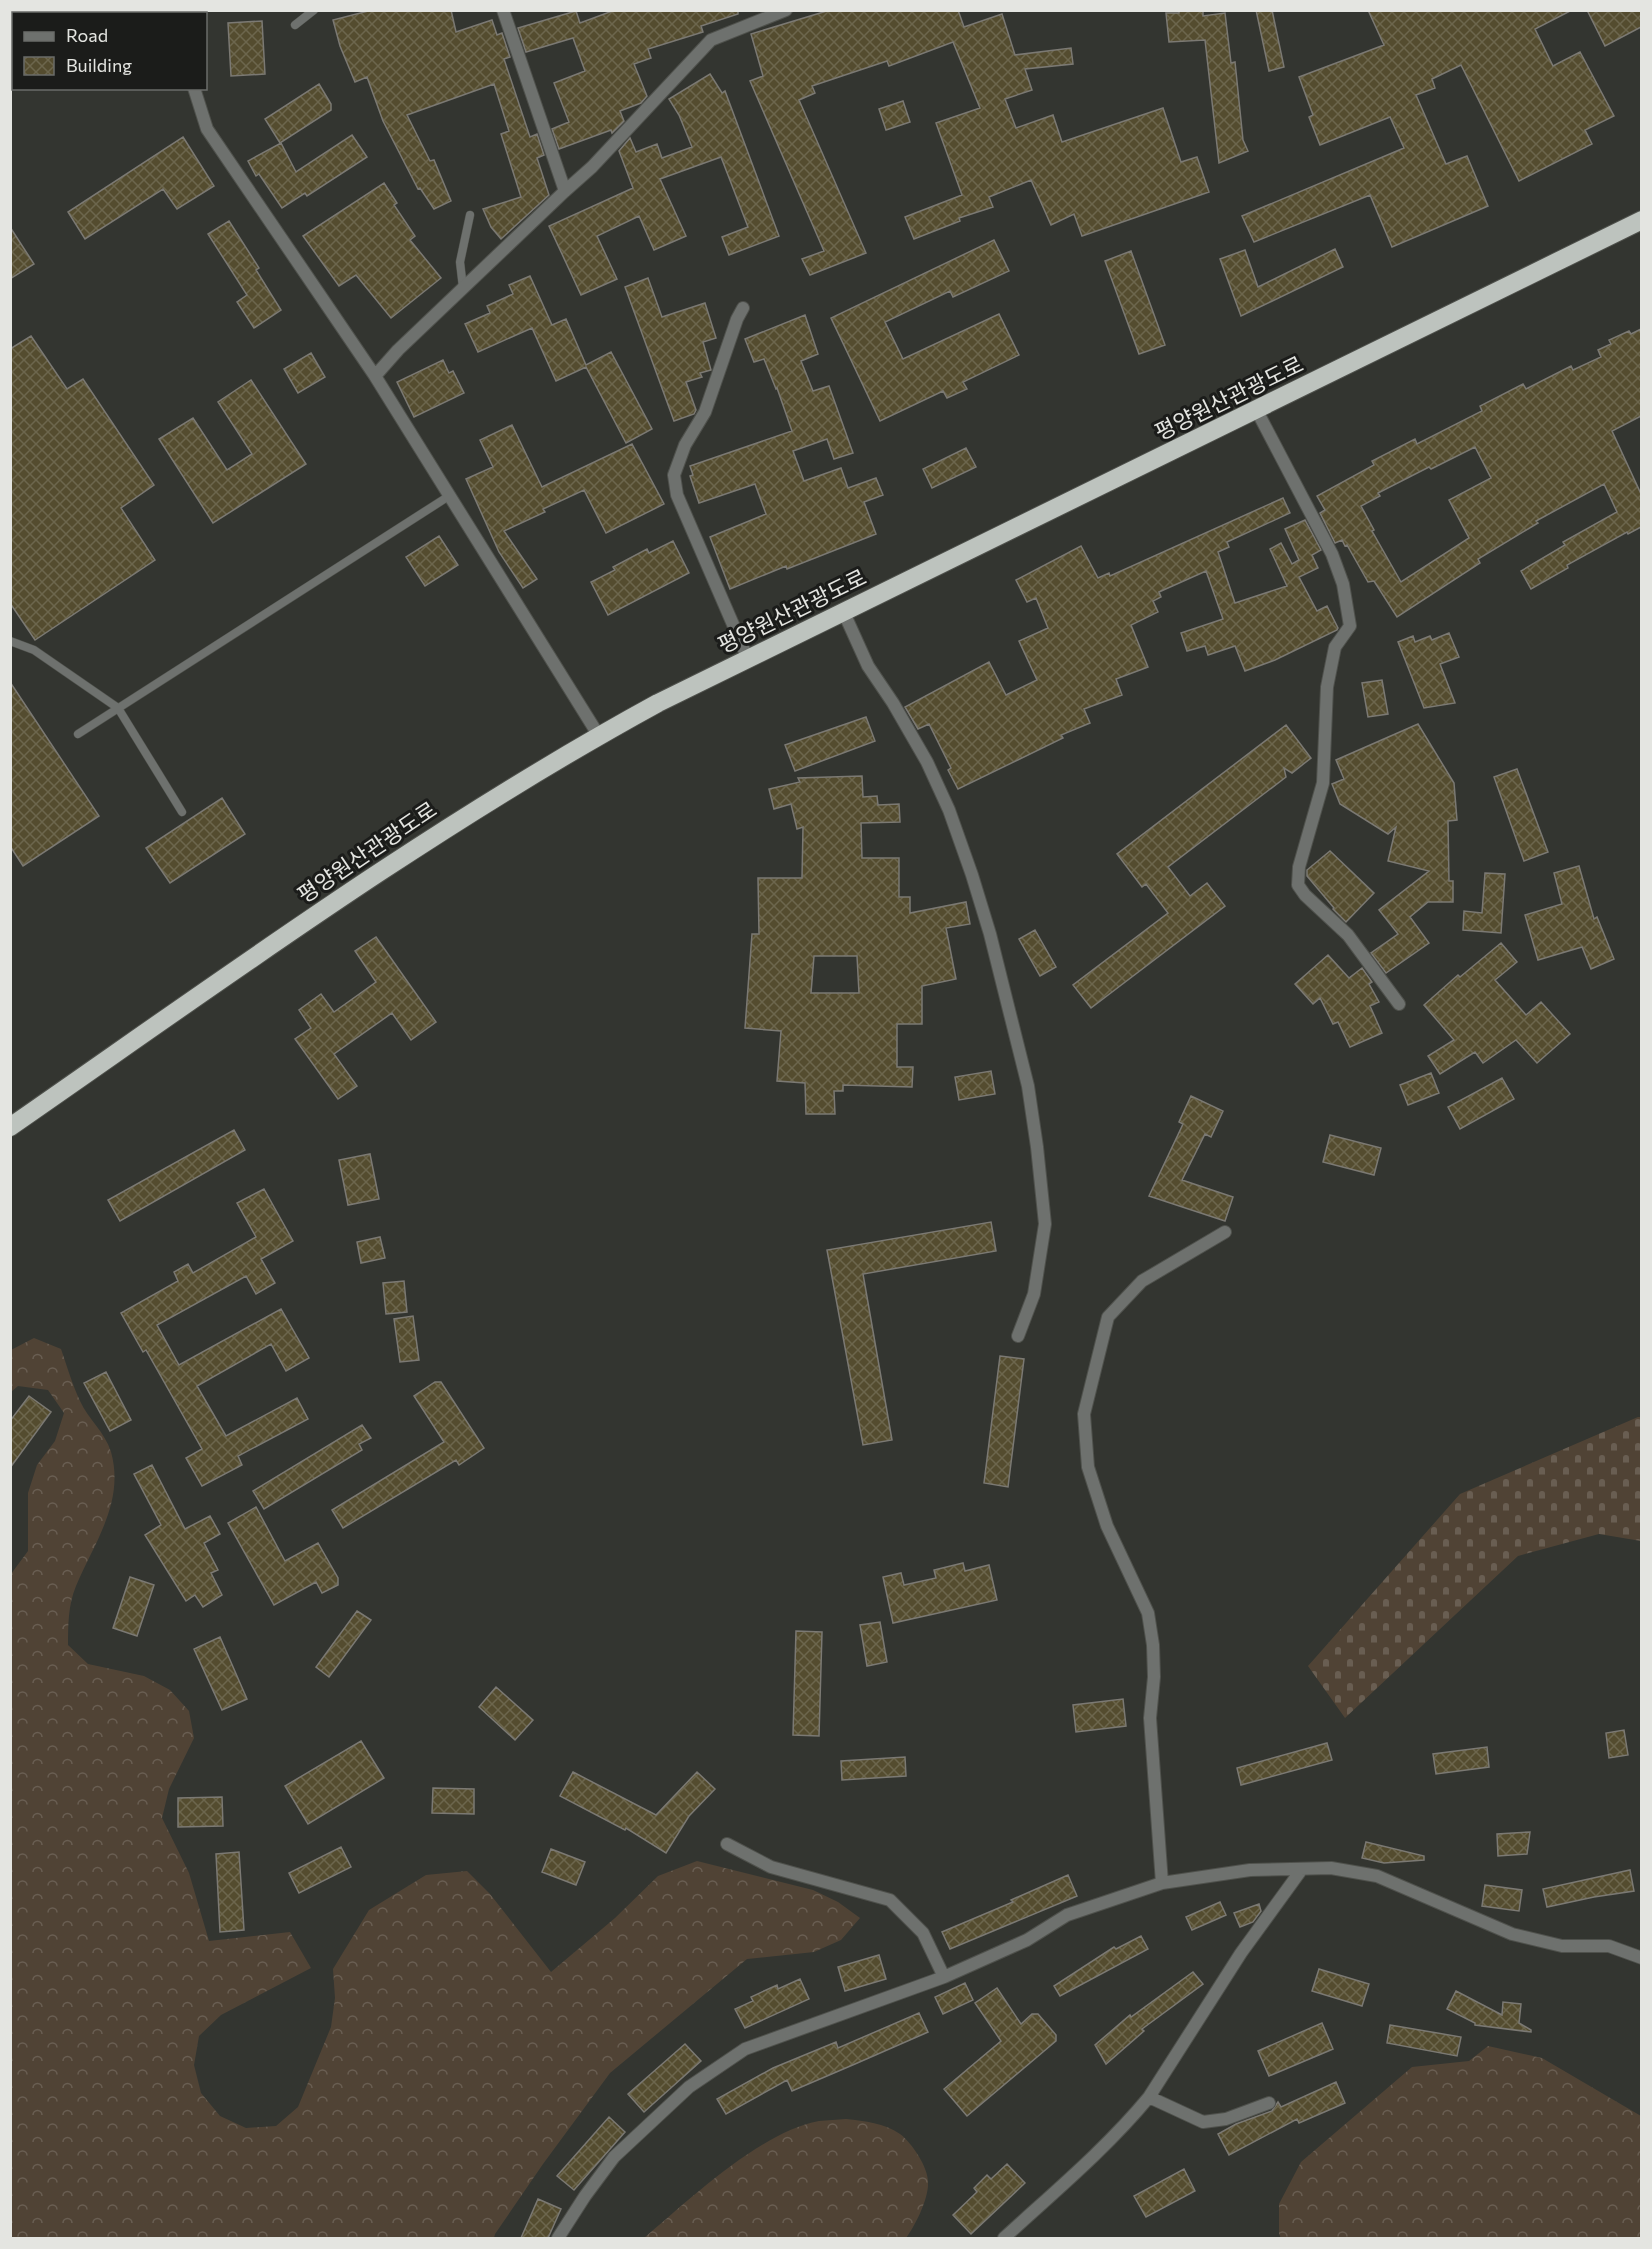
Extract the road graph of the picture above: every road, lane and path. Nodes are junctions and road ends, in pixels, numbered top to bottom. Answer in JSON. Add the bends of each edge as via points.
{"nodes":[{"id":1,"x":314,"y":10,"type":"edge"},
{"id":2,"x":503,"y":10,"type":"edge"},
{"id":3,"x":786,"y":10,"type":"edge"},
{"id":4,"x":295,"y":25,"type":"dead end"},
{"id":5,"x":195,"y":90,"type":"edge"},
{"id":6,"x":565,"y":190,"type":"junction"},
{"id":7,"x":470,"y":215,"type":"dead end"},
{"id":8,"x":1641,"y":220,"type":"edge"},
{"id":9,"x":463,"y":288,"type":"junction"},
{"id":10,"x":743,"y":308,"type":"dead end"},
{"id":11,"x":375,"y":376,"type":"junction"},
{"id":12,"x":1257,"y":411,"type":"junction"},
{"id":13,"x":449,"y":496,"type":"junction"},
{"id":14,"x":844,"y":613,"type":"junction"},
{"id":15,"x":10,"y":641,"type":"edge"},
{"id":16,"x":748,"y":659,"type":"junction"},
{"id":17,"x":118,"y":708,"type":"junction"},
{"id":18,"x":78,"y":734,"type":"dead end"},
{"id":19,"x":599,"y":736,"type":"junction"},
{"id":20,"x":182,"y":812,"type":"dead end"},
{"id":21,"x":1399,"y":1004,"type":"dead end"},
{"id":22,"x":10,"y":1127,"type":"edge"},
{"id":23,"x":1226,"y":1232,"type":"dead end"},
{"id":24,"x":1018,"y":1336,"type":"dead end"},
{"id":25,"x":726,"y":1844,"type":"dead end"},
{"id":26,"x":1302,"y":1869,"type":"junction"},
{"id":27,"x":1162,"y":1883,"type":"junction"},
{"id":28,"x":1641,"y":1958,"type":"edge"},
{"id":29,"x":944,"y":1977,"type":"junction"},
{"id":30,"x":1149,"y":2097,"type":"junction"},
{"id":31,"x":1269,"y":2103,"type":"dead end"},
{"id":32,"x":558,"y":2238,"type":"edge"},
{"id":33,"x":1004,"y":2238,"type":"edge"}],
"edges":[{"from":1,"to":4,"type":"lane"},
{"from":2,"to":6,"type":"street"},
{"from":3,"to":6,"type":"street","via":[[711,40],[592,167]]},
{"from":5,"to":11,"type":"street","via":[[207,129]]},
{"from":6,"to":9,"type":"street"},
{"from":7,"to":9,"type":"lane","via":[[460,262]]},
{"from":8,"to":12,"type":"highway","name":"평양원산관광도로"},
{"from":9,"to":11,"type":"street"},
{"from":10,"to":16,"type":"street","via":[[705,412],[685,445],[674,475],[677,495]]},
{"from":11,"to":13,"type":"street"},
{"from":12,"to":14,"type":"highway","name":"평양원산관광도로"},
{"from":12,"to":21,"type":"street","via":[[1332,554],[1350,626],[1335,647],[1327,687],[1323,783],[1299,867],[1298,885],[1348,935]]},
{"from":13,"to":17,"type":"lane"},
{"from":13,"to":19,"type":"street"},
{"from":14,"to":16,"type":"highway","name":"평양원산관광도로"},
{"from":14,"to":24,"type":"street","via":[[868,666],[927,762],[949,810],[990,934],[1028,1086],[1045,1224],[1034,1294]]},
{"from":15,"to":17,"type":"lane","via":[[34,650]]},
{"from":16,"to":19,"type":"highway","name":"평양원산관광도로"},
{"from":17,"to":18,"type":"lane"},
{"from":17,"to":20,"type":"lane"},
{"from":19,"to":22,"type":"highway","name":"평양원산관광도로","via":[[487,802],[321,911]]},
{"from":23,"to":27,"type":"street","via":[[1142,1281],[1108,1317],[1084,1414],[1088,1467],[1107,1526],[1148,1613],[1154,1677],[1150,1718]]},
{"from":25,"to":29,"type":"street","via":[[771,1866],[890,1900],[923,1933]]},
{"from":26,"to":27,"type":"street","via":[[1250,1870]]},
{"from":26,"to":28,"type":"street","via":[[1332,1868],[1377,1876],[1512,1934],[1562,1947],[1609,1947]]},
{"from":26,"to":30,"type":"street","via":[[1241,1953]]},
{"from":27,"to":29,"type":"street","via":[[1067,1915],[1027,1940]]},
{"from":29,"to":32,"type":"street","via":[[745,2049],[689,2087],[614,2157]]},
{"from":30,"to":31,"type":"street","via":[[1203,2122],[1226,2119]]},
{"from":30,"to":33,"type":"street","via":[[1098,2151]]}]}
